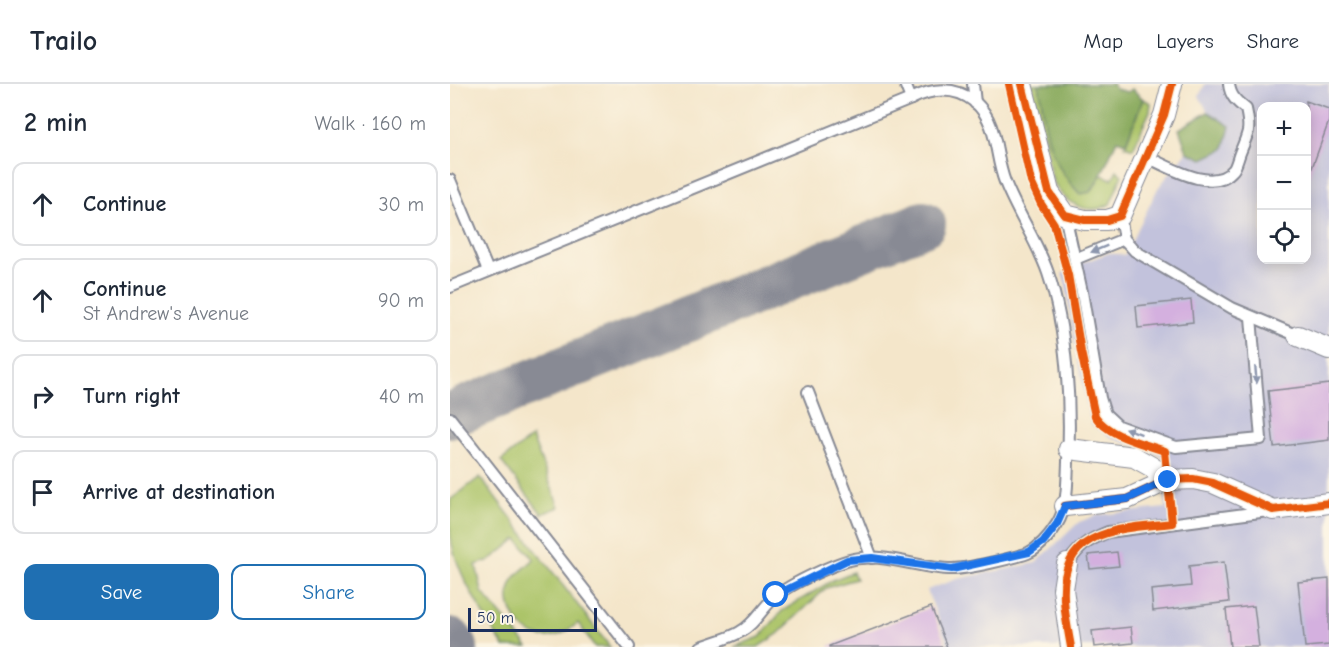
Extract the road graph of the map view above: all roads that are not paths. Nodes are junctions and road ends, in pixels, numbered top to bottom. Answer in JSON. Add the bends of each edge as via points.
{"nodes":[{"id":1,"x":905,"y":84,"type":"edge"},
{"id":2,"x":973,"y":84,"type":"edge"},
{"id":3,"x":1022,"y":84,"type":"edge"},
{"id":4,"x":1161,"y":84,"type":"edge"},
{"id":5,"x":1172,"y":84,"type":"edge"},
{"id":6,"x":1229,"y":84,"type":"edge"},
{"id":7,"x":911,"y":99,"type":"junction"},
{"id":8,"x":975,"y":103,"type":"junction"},
{"id":9,"x":1164,"y":115,"type":"junction"},
{"id":10,"x":1147,"y":157,"type":"junction"},
{"id":11,"x":450,"y":180,"type":"edge"},
{"id":12,"x":1065,"y":215,"type":"junction"},
{"id":13,"x":1120,"y":216,"type":"junction"},
{"id":14,"x":1124,"y":239,"type":"junction"},
{"id":15,"x":1075,"y":259,"type":"junction"},
{"id":16,"x":488,"y":271,"type":"junction"},
{"id":17,"x":450,"y":286,"type":"edge"},
{"id":18,"x":1251,"y":317,"type":"junction"},
{"id":19,"x":1298,"y":336,"type":"joint"},
{"id":20,"x":1329,"y":349,"type":"edge"},
{"id":21,"x":808,"y":392,"type":"dead end"},
{"id":22,"x":450,"y":418,"type":"edge"},
{"id":23,"x":1069,"y":449,"type":"junction"},
{"id":24,"x":1168,"y":480,"type":"junction"},
{"id":25,"x":1329,"y":503,"type":"edge"},
{"id":26,"x":1065,"y":506,"type":"junction"},
{"id":27,"x":1273,"y":510,"type":"junction"},
{"id":28,"x":872,"y":558,"type":"junction"},
{"id":29,"x":1067,"y":564,"type":"joint"},
{"id":30,"x":629,"y":647,"type":"edge"},
{"id":31,"x":701,"y":647,"type":"edge"},
{"id":32,"x":1071,"y":647,"type":"edge"}],
"edges":[{"from":1,"to":7,"type":"lane"},
{"from":2,"to":8,"type":"lane"},
{"from":3,"to":12,"type":"street","via":[[1048,192]]},
{"from":4,"to":9,"type":"street"},
{"from":5,"to":9,"type":"street"},
{"from":6,"to":10,"type":"lane","via":[[1235,101],[1246,109],[1250,128],[1233,170],[1219,179],[1207,180]]},
{"from":7,"to":8,"type":"lane","via":[[943,89],[962,93]]},
{"from":7,"to":16,"type":"lane"},
{"from":8,"to":23,"type":"lane","via":[[988,117],[1004,181],[1036,243],[1056,302],[1070,399]]},
{"from":9,"to":10,"type":"street"},
{"from":10,"to":13,"type":"street"},
{"from":11,"to":16,"type":"lane"},
{"from":12,"to":13,"type":"street","via":[[1085,220]]},
{"from":12,"to":15,"type":"lane"},
{"from":13,"to":14,"type":"lane"},
{"from":14,"to":15,"type":"lane","one_way":true},
{"from":14,"to":18,"type":"lane","via":[[1135,251]]},
{"from":18,"to":15,"type":"lane","one_way":true,"via":[[1261,439],[1176,447],[1119,426],[1105,414]]},
{"from":16,"to":17,"type":"lane"},
{"from":18,"to":19,"type":"lane"},
{"from":19,"to":20,"type":"street"},
{"from":21,"to":28,"type":"lane"},
{"from":22,"to":30,"type":"lane"},
{"from":23,"to":24,"type":"street","via":[[1134,457]]},
{"from":23,"to":26,"type":"lane"},
{"from":24,"to":26,"type":"street","via":[[1127,499]]},
{"from":24,"to":27,"type":"street","via":[[1213,483]]},
{"from":25,"to":27,"type":"street"},
{"from":26,"to":28,"type":"lane","via":[[1043,542],[1019,555],[952,569]]},
{"from":27,"to":29,"type":"lane","via":[[1108,532],[1080,546]]},
{"from":28,"to":31,"type":"lane","via":[[847,560],[776,595],[740,632]]},
{"from":29,"to":32,"type":"street","via":[[1063,589]]}]}
